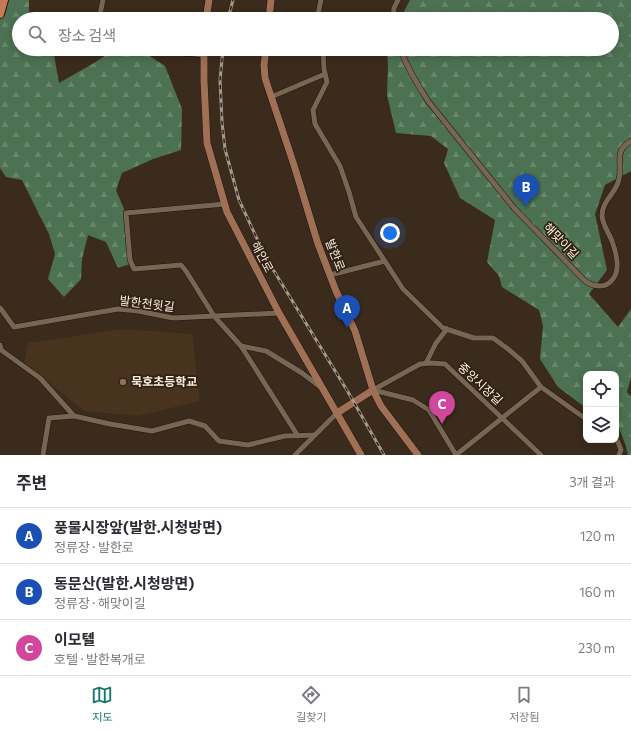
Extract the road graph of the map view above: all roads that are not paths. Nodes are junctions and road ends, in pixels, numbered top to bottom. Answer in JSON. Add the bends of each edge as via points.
{"nodes":[{"id":1,"x":4,"y":0,"type":"edge"},
{"id":2,"x":103,"y":0,"type":"edge"},
{"id":3,"x":209,"y":0,"type":"edge"},
{"id":4,"x":270,"y":0,"type":"edge"},
{"id":5,"x":321,"y":0,"type":"edge"},
{"id":6,"x":398,"y":0,"type":"edge"},
{"id":7,"x":100,"y":12,"type":"edge"},
{"id":8,"x":207,"y":12,"type":"edge"},
{"id":9,"x":269,"y":12,"type":"edge"},
{"id":10,"x":318,"y":12,"type":"edge"},
{"id":11,"x":394,"y":12,"type":"edge"},
{"id":12,"x":0,"y":14,"type":"edge"},
{"id":13,"x":204,"y":56,"type":"edge"},
{"id":14,"x":265,"y":56,"type":"edge"},
{"id":15,"x":324,"y":56,"type":"edge"},
{"id":16,"x":403,"y":56,"type":"edge"},
{"id":17,"x":325,"y":74,"type":"junction"},
{"id":18,"x":271,"y":97,"type":"junction"},
{"id":19,"x":631,"y":141,"type":"edge"},
{"id":20,"x":225,"y":204,"type":"junction"},
{"id":21,"x":385,"y":261,"type":"junction"},
{"id":22,"x":330,"y":275,"type":"junction"},
{"id":23,"x":0,"y":308,"type":"edge"},
{"id":24,"x":279,"y":313,"type":"junction"},
{"id":25,"x":214,"y":316,"type":"junction"},
{"id":26,"x":447,"y":329,"type":"junction"},
{"id":27,"x":0,"y":345,"type":"edge"},
{"id":28,"x":241,"y":346,"type":"junction"},
{"id":29,"x":426,"y":363,"type":"junction"},
{"id":30,"x":322,"y":387,"type":"junction"},
{"id":31,"x":540,"y":387,"type":"junction"},
{"id":32,"x":373,"y":390,"type":"junction"},
{"id":33,"x":337,"y":413,"type":"junction"},
{"id":34,"x":74,"y":416,"type":"junction"},
{"id":35,"x":501,"y":417,"type":"junction"},
{"id":36,"x":583,"y":417,"type":"edge"},
{"id":37,"x":315,"y":435,"type":"junction"},
{"id":38,"x":298,"y":436,"type":"junction"},
{"id":39,"x":618,"y":443,"type":"edge"},
{"id":40,"x":43,"y":455,"type":"edge"},
{"id":41,"x":295,"y":455,"type":"edge"},
{"id":42,"x":361,"y":455,"type":"edge"},
{"id":43,"x":418,"y":455,"type":"edge"},
{"id":44,"x":456,"y":455,"type":"edge"},
{"id":45,"x":541,"y":455,"type":"edge"},
{"id":46,"x":619,"y":455,"type":"edge"}],
"edges":[{"from":1,"to":12,"type":"main road"},
{"from":2,"to":7,"type":"street"},
{"from":3,"to":8,"type":"street"},
{"from":4,"to":9,"type":"street"},
{"from":5,"to":10,"type":"street"},
{"from":6,"to":11,"type":"street"},
{"from":13,"to":20,"type":"street","name":"해안로","via":[[207,143]]},
{"from":14,"to":18,"type":"street","name":"발한로","via":[[265,78]]},
{"from":15,"to":17,"type":"street"},
{"from":16,"to":19,"type":"street","name":"해맞이길","via":[[428,101],[514,208],[583,279],[593,285],[603,286],[611,282],[618,270],[612,242],[602,220],[602,210],[619,180],[622,148]]},
{"from":17,"to":18,"type":"street"},
{"from":17,"to":21,"type":"street","via":[[326,82],[313,110],[315,124],[340,166],[356,216]]},
{"from":18,"to":22,"type":"street","name":"발한로"},
{"from":20,"to":24,"type":"street","name":"해안로"},
{"from":20,"to":25,"type":"street","via":[[126,213],[130,260],[134,269],[181,265]]},
{"from":21,"to":22,"type":"street"},
{"from":21,"to":26,"type":"street","via":[[403,289]]},
{"from":22,"to":32,"type":"street","name":"발한로","via":[[355,330]]},
{"from":23,"to":25,"type":"street","name":"발한천윗길","via":[[14,327],[118,308],[173,318]]},
{"from":24,"to":25,"type":"street","name":"발한천윗길"},
{"from":24,"to":30,"type":"street","name":"해안로"},
{"from":25,"to":28,"type":"street"},
{"from":26,"to":29,"type":"street","via":[[436,343]]},
{"from":26,"to":31,"type":"street","via":[[474,338],[492,338],[522,361]]},
{"from":27,"to":34,"type":"street","via":[[1,350],[40,378]]},
{"from":28,"to":30,"type":"street","via":[[266,351]]},
{"from":28,"to":38,"type":"street"},
{"from":29,"to":32,"type":"street","name":"중앙시장길"},
{"from":29,"to":35,"type":"street","name":"중앙시장길","via":[[446,364]]},
{"from":30,"to":33,"type":"street","name":"해안로"},
{"from":31,"to":35,"type":"street"},
{"from":31,"to":36,"type":"street"},
{"from":32,"to":33,"type":"street"},
{"from":32,"to":43,"type":"street","name":"발한로","via":[[381,406]]},
{"from":32,"to":44,"type":"street","via":[[413,400],[429,410]]},
{"from":33,"to":37,"type":"street"},
{"from":33,"to":42,"type":"street","name":"해안로"},
{"from":34,"to":38,"type":"street","via":[[152,430],[189,421],[205,426],[219,441],[248,445],[285,436]]},
{"from":34,"to":40,"type":"street","via":[[49,418]]},
{"from":35,"to":44,"type":"street"},
{"from":35,"to":45,"type":"street","name":"중앙시장길"},
{"from":37,"to":38,"type":"street"},
{"from":37,"to":41,"type":"street"},
{"from":39,"to":46,"type":"street","via":[[621,450]]}]}
